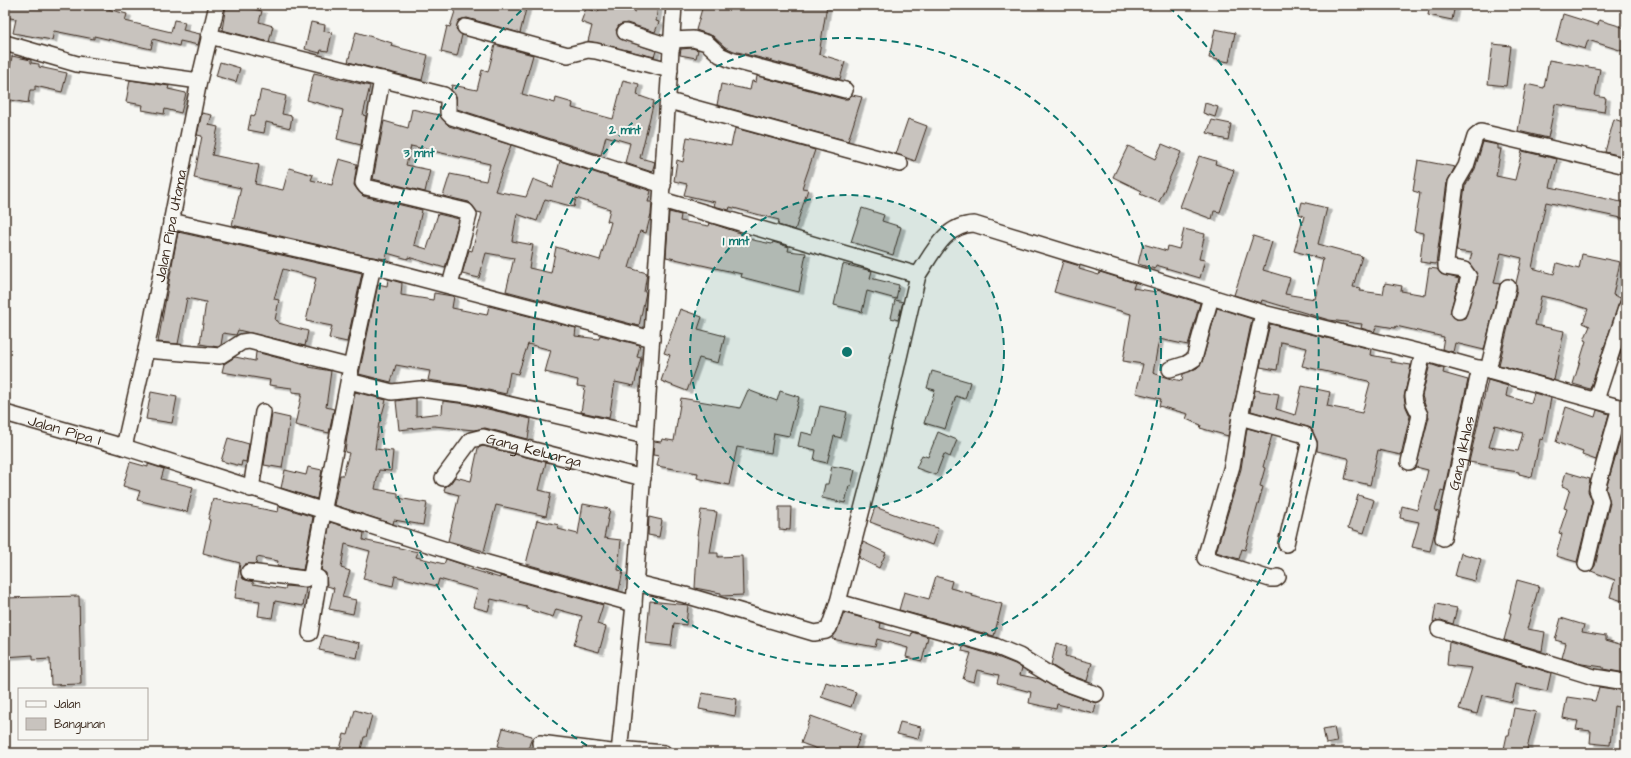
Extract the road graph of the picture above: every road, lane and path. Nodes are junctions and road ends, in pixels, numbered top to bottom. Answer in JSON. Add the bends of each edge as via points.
{"nodes":[{"id":1,"x":217,"y":5,"type":"edge"},
{"id":2,"x":674,"y":5,"type":"edge"},
{"id":3,"x":466,"y":27,"type":"dead end"},
{"id":4,"x":625,"y":32,"type":"dead end"},
{"id":5,"x":209,"y":36,"type":"junction"},
{"id":6,"x":5,"y":43,"type":"edge"},
{"id":7,"x":672,"y":43,"type":"junction"},
{"id":8,"x":670,"y":70,"type":"junction"},
{"id":9,"x":382,"y":79,"type":"junction"},
{"id":10,"x":198,"y":80,"type":"junction"},
{"id":11,"x":845,"y":90,"type":"dead end"},
{"id":12,"x":669,"y":101,"type":"junction"},
{"id":13,"x":900,"y":164,"type":"dead end"},
{"id":14,"x":1626,"y":166,"type":"edge"},
{"id":15,"x":663,"y":193,"type":"junction"},
{"id":16,"x":171,"y":221,"type":"junction"},
{"id":17,"x":372,"y":266,"type":"junction"},
{"id":18,"x":918,"y":275,"type":"junction"},
{"id":19,"x":450,"y":285,"type":"junction"},
{"id":20,"x":1508,"y":287,"type":"dead end"},
{"id":21,"x":1211,"y":297,"type":"junction"},
{"id":22,"x":1626,"y":308,"type":"edge"},
{"id":23,"x":1459,"y":311,"type":"dead end"},
{"id":24,"x":1263,"y":313,"type":"junction"},
{"id":25,"x":652,"y":339,"type":"junction"},
{"id":26,"x":146,"y":350,"type":"junction"},
{"id":27,"x":1423,"y":352,"type":"junction"},
{"id":28,"x":1170,"y":369,"type":"dead end"},
{"id":29,"x":1484,"y":369,"type":"junction"},
{"id":30,"x":350,"y":374,"type":"junction"},
{"id":31,"x":1596,"y":400,"type":"junction"},
{"id":32,"x":1623,"y":408,"type":"edge"},
{"id":33,"x":263,"y":412,"type":"dead end"},
{"id":34,"x":5,"y":413,"type":"edge"},
{"id":35,"x":1240,"y":417,"type":"junction"},
{"id":36,"x":645,"y":436,"type":"junction"},
{"id":37,"x":124,"y":447,"type":"junction"},
{"id":38,"x":1409,"y":462,"type":"dead end"},
{"id":39,"x":443,"y":478,"type":"dead end"},
{"id":40,"x":643,"y":478,"type":"junction"},
{"id":41,"x":250,"y":489,"type":"junction"},
{"id":42,"x":323,"y":512,"type":"junction"},
{"id":43,"x":1443,"y":538,"type":"dead end"},
{"id":44,"x":1286,"y":544,"type":"dead end"},
{"id":45,"x":1586,"y":564,"type":"dead end"},
{"id":46,"x":249,"y":572,"type":"dead end"},
{"id":47,"x":311,"y":575,"type":"junction"},
{"id":48,"x":1278,"y":577,"type":"dead end"},
{"id":49,"x":636,"y":583,"type":"junction"},
{"id":50,"x":838,"y":602,"type":"junction"},
{"id":51,"x":634,"y":604,"type":"junction"},
{"id":52,"x":1440,"y":629,"type":"dead end"},
{"id":53,"x":310,"y":633,"type":"dead end"},
{"id":54,"x":1626,"y":682,"type":"edge"},
{"id":55,"x":1096,"y":694,"type":"dead end"},
{"id":56,"x":540,"y":743,"type":"dead end"},
{"id":57,"x":619,"y":752,"type":"edge"},
{"id":58,"x":664,"y":753,"type":"edge"}],
"edges":[{"from":1,"to":5,"type":"street","name":"Jalan Pipa Utama"},
{"from":2,"to":7,"type":"street"},
{"from":3,"to":8,"type":"street","via":[[568,55],[588,50],[596,51]]},
{"from":4,"to":7,"type":"street"},
{"from":5,"to":9,"type":"street"},
{"from":5,"to":10,"type":"street","name":"Jalan Pipa Utama"},
{"from":6,"to":10,"type":"street","via":[[77,64]]},
{"from":7,"to":8,"type":"street"},
{"from":7,"to":11,"type":"street","via":[[693,39],[707,43],[720,55],[731,60]]},
{"from":8,"to":12,"type":"street"},
{"from":9,"to":15,"type":"street","via":[[444,95],[448,99],[448,114],[452,117]]},
{"from":9,"to":19,"type":"street","via":[[363,185],[466,211],[469,220]]},
{"from":10,"to":16,"type":"street","name":"Jalan Pipa Utama"},
{"from":12,"to":13,"type":"street"},
{"from":12,"to":15,"type":"street"},
{"from":14,"to":23,"type":"street","via":[[1481,132],[1478,134],[1473,140],[1465,168],[1456,183],[1446,262],[1449,268],[1468,273],[1468,282]]},
{"from":15,"to":18,"type":"street"},
{"from":15,"to":25,"type":"street"},
{"from":16,"to":17,"type":"street"},
{"from":16,"to":26,"type":"street","name":"Jalan Pipa Utama"},
{"from":17,"to":19,"type":"street"},
{"from":17,"to":30,"type":"street"},
{"from":18,"to":21,"type":"street","via":[[947,233],[965,224],[974,224]]},
{"from":18,"to":50,"type":"street","via":[[879,444]]},
{"from":19,"to":25,"type":"street"},
{"from":20,"to":29,"type":"street","name":"Gang Ikhlas"},
{"from":21,"to":24,"type":"street"},
{"from":21,"to":28,"type":"street","via":[[1194,359]]},
{"from":22,"to":31,"type":"street"},
{"from":24,"to":27,"type":"street"},
{"from":24,"to":35,"type":"street"},
{"from":25,"to":36,"type":"street"},
{"from":26,"to":30,"type":"street","via":[[220,356],[242,342],[249,342]]},
{"from":26,"to":37,"type":"street","name":"Jalan Pipa Utama"},
{"from":27,"to":29,"type":"street"},
{"from":27,"to":38,"type":"street","via":[[1413,396],[1420,414]]},
{"from":29,"to":31,"type":"street"},
{"from":29,"to":43,"type":"street","name":"Gang Ikhlas"},
{"from":30,"to":36,"type":"street","via":[[392,392],[420,389],[468,394]]},
{"from":30,"to":42,"type":"street"},
{"from":31,"to":32,"type":"street"},
{"from":32,"to":45,"type":"street","via":[[1597,489],[1601,501]]},
{"from":33,"to":41,"type":"street"},
{"from":34,"to":37,"type":"street","name":"Jalan Pipa I"},
{"from":35,"to":44,"type":"street","via":[[1305,435],[1308,439],[1309,444]]},
{"from":35,"to":48,"type":"street","via":[[1232,466],[1204,558],[1270,579]]},
{"from":36,"to":40,"type":"street"},
{"from":37,"to":41,"type":"street","name":"Jalan Pipa I"},
{"from":39,"to":40,"type":"street","name":"Gang Keluarga","via":[[471,440],[483,437]]},
{"from":40,"to":49,"type":"street"},
{"from":41,"to":42,"type":"street","name":"Jalan Pipa I"},
{"from":42,"to":47,"type":"street"},
{"from":42,"to":51,"type":"street","name":"Jalan Pipa I"},
{"from":46,"to":47,"type":"street","via":[[305,579]]},
{"from":47,"to":53,"type":"street","via":[[318,578],[318,584]]},
{"from":49,"to":50,"type":"street","via":[[814,633],[829,628]]},
{"from":49,"to":51,"type":"street"},
{"from":50,"to":55,"type":"street","via":[[995,646],[1019,656],[1060,681]]},
{"from":51,"to":57,"type":"street"},
{"from":52,"to":54,"type":"street","via":[[1594,677]]},
{"from":56,"to":57,"type":"street"},
{"from":57,"to":58,"type":"street"}]}
